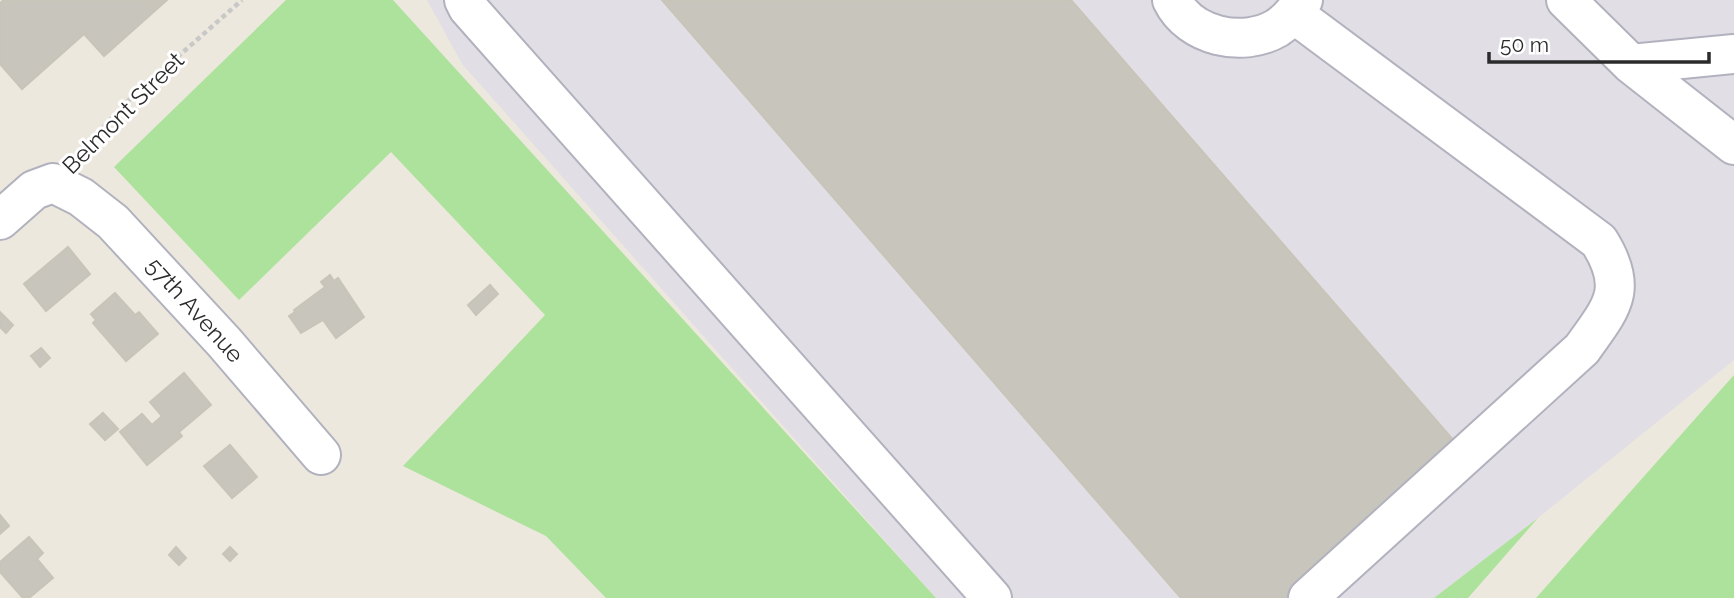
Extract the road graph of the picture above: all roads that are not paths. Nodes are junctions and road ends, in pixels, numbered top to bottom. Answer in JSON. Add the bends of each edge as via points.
{"nodes":[{"id":1,"x":464,"y":0,"type":"edge"},
{"id":2,"x":1172,"y":0,"type":"edge"},
{"id":3,"x":1566,"y":0,"type":"edge"},
{"id":4,"x":1299,"y":7,"type":"edge"},
{"id":5,"x":1734,"y":54,"type":"edge"},
{"id":6,"x":1631,"y":64,"type":"junction"},
{"id":7,"x":1734,"y":145,"type":"edge"},
{"id":8,"x":53,"y":183,"type":"joint"},
{"id":9,"x":0,"y":220,"type":"edge"},
{"id":10,"x":321,"y":455,"type":"dead end"},
{"id":11,"x":992,"y":598,"type":"edge"},
{"id":12,"x":1308,"y":598,"type":"edge"}],
"edges":[{"from":1,"to":11,"type":"street"},
{"from":2,"to":4,"type":"street","via":[[1192,24],[1238,39],[1278,28]]},
{"from":3,"to":6,"type":"street"},
{"from":4,"to":12,"type":"street","via":[[1599,241],[1612,262],[1616,286],[1610,310],[1582,349]]},
{"from":5,"to":6,"type":"street"},
{"from":6,"to":7,"type":"street"},
{"from":8,"to":9,"type":"street","name":"Belmont Street","via":[[34,190]]},
{"from":8,"to":10,"type":"street","name":"57th Avenue","via":[[81,197],[113,222]]}]}
